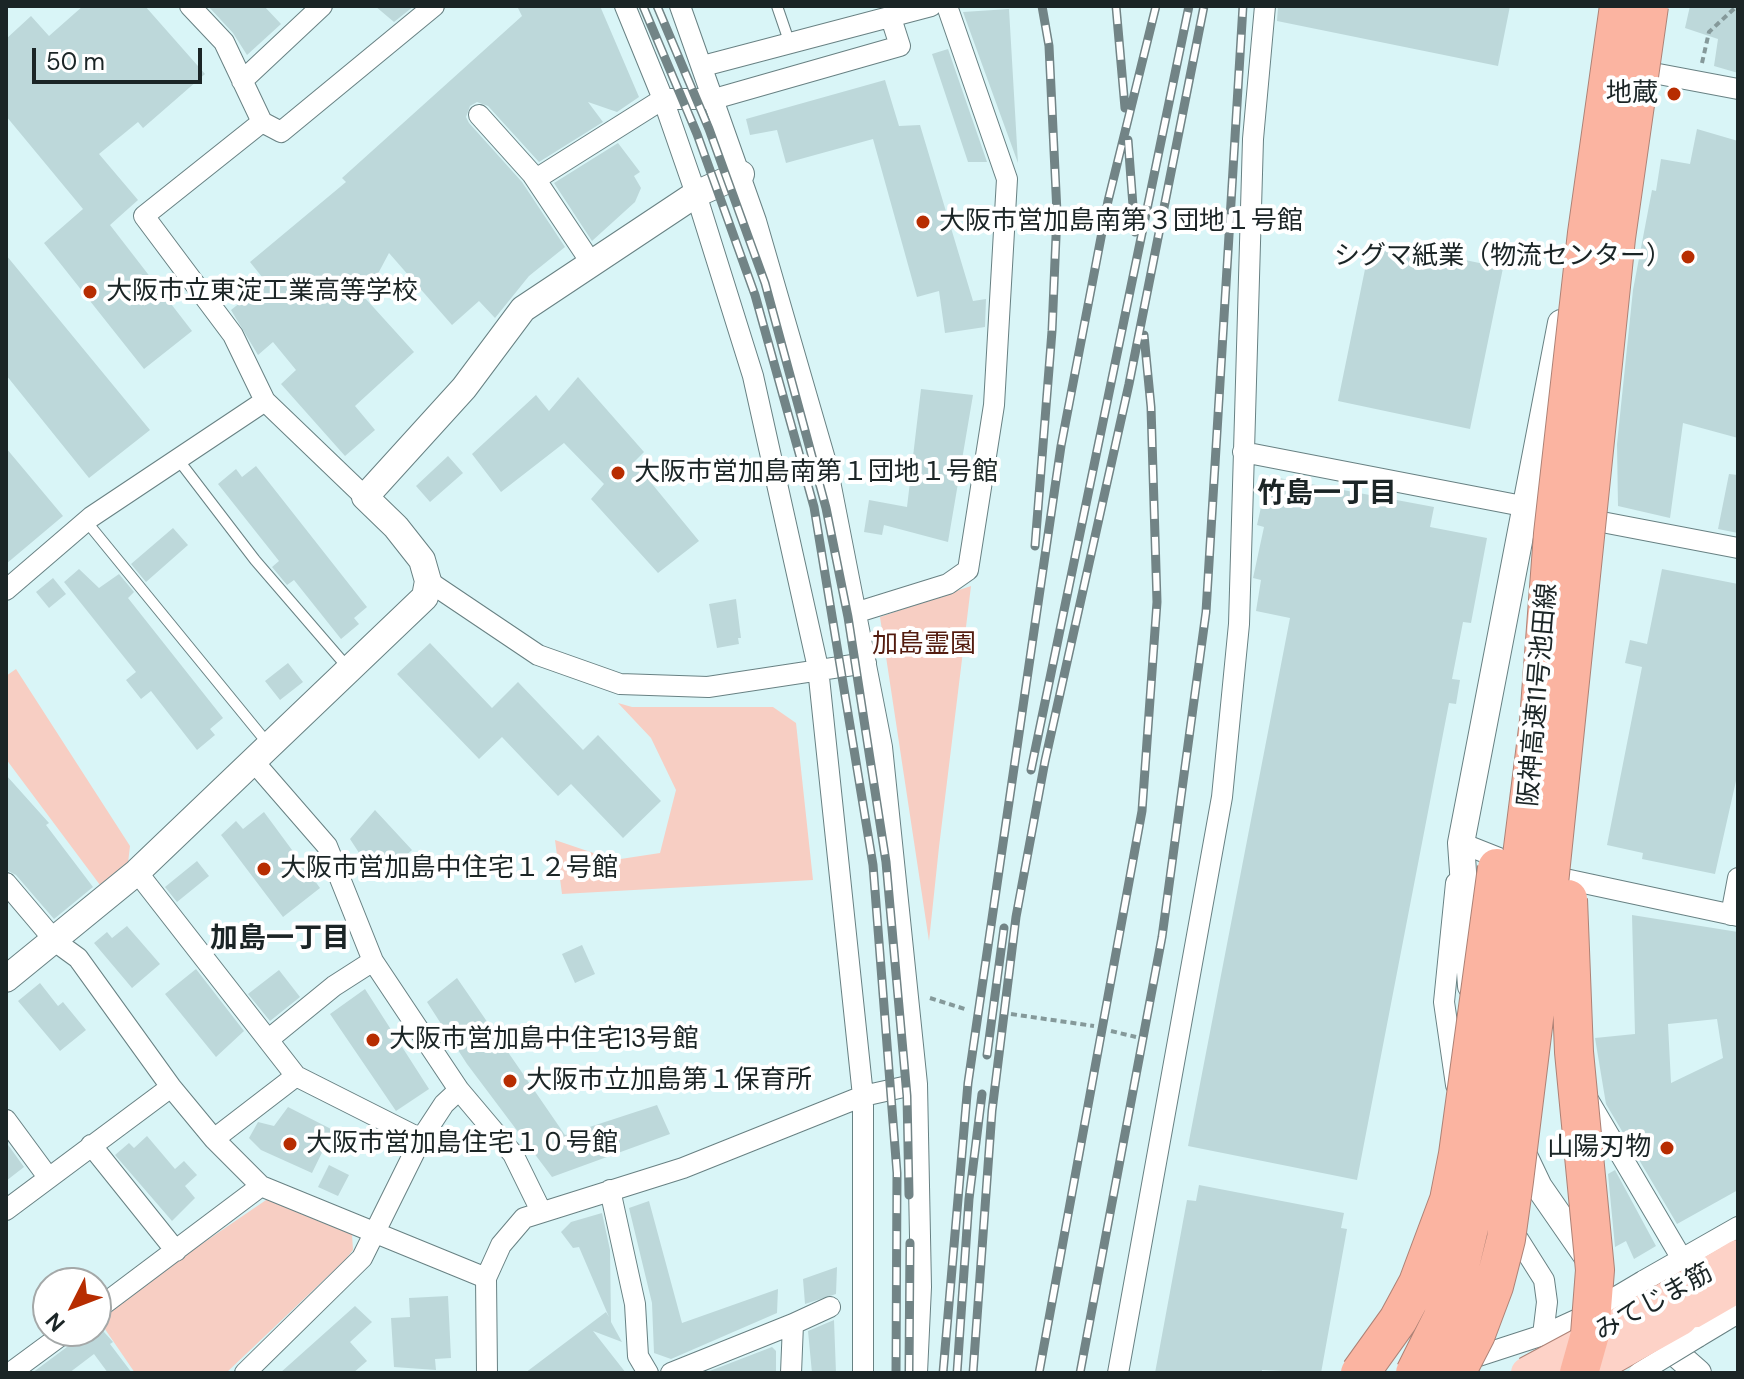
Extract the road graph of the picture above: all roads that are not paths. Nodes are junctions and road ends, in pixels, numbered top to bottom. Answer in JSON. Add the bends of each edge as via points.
{"nodes":[{"id":1,"x":190,"y":6,"type":"edge"},
{"id":2,"x":322,"y":6,"type":"edge"},
{"id":3,"x":434,"y":6,"type":"edge"},
{"id":4,"x":625,"y":6,"type":"edge"},
{"id":5,"x":680,"y":6,"type":"edge"},
{"id":6,"x":777,"y":6,"type":"edge"},
{"id":7,"x":931,"y":6,"type":"edge"},
{"id":8,"x":947,"y":6,"type":"edge"},
{"id":9,"x":1265,"y":6,"type":"edge"},
{"id":10,"x":1622,"y":6,"type":"edge"},
{"id":11,"x":1649,"y":6,"type":"edge"},
{"id":12,"x":891,"y":18,"type":"junction"},
{"id":13,"x":794,"y":42,"type":"junction"},
{"id":14,"x":703,"y":66,"type":"junction"},
{"id":15,"x":1612,"y":66,"type":"junction"},
{"id":16,"x":807,"y":71,"type":"junction"},
{"id":17,"x":242,"y":81,"type":"junction"},
{"id":18,"x":1738,"y":89,"type":"edge"},
{"id":19,"x":663,"y":99,"type":"junction"},
{"id":20,"x":714,"y":99,"type":"junction"},
{"id":21,"x":479,"y":115,"type":"dead end"},
{"id":22,"x":262,"y":122,"type":"junction"},
{"id":23,"x":741,"y":174,"type":"junction"},
{"id":24,"x":536,"y":179,"type":"junction"},
{"id":25,"x":696,"y":194,"type":"junction"},
{"id":26,"x":590,"y":261,"type":"junction"},
{"id":27,"x":265,"y":401,"type":"junction"},
{"id":28,"x":1243,"y":452,"type":"junction"},
{"id":29,"x":176,"y":457,"type":"junction"},
{"id":30,"x":365,"y":497,"type":"junction"},
{"id":31,"x":1524,"y":507,"type":"junction"},
{"id":32,"x":86,"y":521,"type":"junction"},
{"id":33,"x":1553,"y":534,"type":"junction"},
{"id":34,"x":1738,"y":548,"type":"edge"},
{"id":35,"x":428,"y":581,"type":"junction"},
{"id":36,"x":6,"y":590,"type":"edge"},
{"id":37,"x":858,"y":612,"type":"junction"},
{"id":38,"x":866,"y":663,"type":"junction"},
{"id":39,"x":1572,"y":666,"type":"junction"},
{"id":40,"x":818,"y":668,"type":"junction"},
{"id":41,"x":350,"y":670,"type":"junction"},
{"id":42,"x":262,"y":754,"type":"junction"},
{"id":43,"x":1461,"y":843,"type":"junction"},
{"id":44,"x":137,"y":872,"type":"junction"},
{"id":45,"x":1738,"y":878,"type":"edge"},
{"id":46,"x":6,"y":883,"type":"edge"},
{"id":47,"x":1734,"y":916,"type":"edge"},
{"id":48,"x":56,"y":942,"type":"junction"},
{"id":49,"x":373,"y":961,"type":"junction"},
{"id":50,"x":6,"y":979,"type":"edge"},
{"id":51,"x":269,"y":1039,"type":"junction"},
{"id":52,"x":296,"y":1076,"type":"junction"},
{"id":53,"x":917,"y":1084,"type":"junction"},
{"id":54,"x":171,"y":1087,"type":"junction"},
{"id":55,"x":459,"y":1090,"type":"junction"},
{"id":56,"x":863,"y":1096,"type":"junction"},
{"id":57,"x":6,"y":1120,"type":"edge"},
{"id":58,"x":214,"y":1139,"type":"junction"},
{"id":59,"x":421,"y":1139,"type":"junction"},
{"id":60,"x":91,"y":1145,"type":"junction"},
{"id":61,"x":48,"y":1177,"type":"junction"},
{"id":62,"x":261,"y":1186,"type":"junction"},
{"id":63,"x":610,"y":1190,"type":"junction"},
{"id":64,"x":6,"y":1210,"type":"edge"},
{"id":65,"x":541,"y":1211,"type":"junction"},
{"id":66,"x":1738,"y":1227,"type":"edge"},
{"id":67,"x":376,"y":1232,"type":"junction"},
{"id":68,"x":176,"y":1251,"type":"junction"},
{"id":69,"x":1738,"y":1256,"type":"edge"},
{"id":70,"x":1682,"y":1259,"type":"junction"},
{"id":71,"x":486,"y":1278,"type":"junction"},
{"id":72,"x":1738,"y":1286,"type":"edge"},
{"id":73,"x":112,"y":1298,"type":"edge"},
{"id":74,"x":830,"y":1307,"type":"dead end"},
{"id":75,"x":1671,"y":1309,"type":"junction"},
{"id":76,"x":1738,"y":1313,"type":"edge"},
{"id":77,"x":793,"y":1324,"type":"junction"},
{"id":78,"x":1543,"y":1335,"type":"junction"},
{"id":79,"x":45,"y":1347,"type":"edge"},
{"id":80,"x":10,"y":1373,"type":"edge"},
{"id":81,"x":245,"y":1373,"type":"edge"},
{"id":82,"x":487,"y":1373,"type":"edge"},
{"id":83,"x":648,"y":1373,"type":"edge"},
{"id":84,"x":671,"y":1373,"type":"edge"},
{"id":85,"x":791,"y":1373,"type":"edge"},
{"id":86,"x":863,"y":1373,"type":"edge"},
{"id":87,"x":917,"y":1373,"type":"edge"},
{"id":88,"x":1118,"y":1373,"type":"edge"},
{"id":89,"x":1360,"y":1373,"type":"edge"},
{"id":90,"x":1415,"y":1373,"type":"edge"},
{"id":91,"x":1430,"y":1373,"type":"edge"},
{"id":92,"x":1456,"y":1373,"type":"edge"},
{"id":93,"x":1527,"y":1373,"type":"edge"},
{"id":94,"x":1579,"y":1373,"type":"edge"},
{"id":95,"x":1585,"y":1373,"type":"edge"},
{"id":96,"x":1639,"y":1373,"type":"edge"},
{"id":97,"x":1698,"y":1373,"type":"edge"}],
"edges":[{"from":1,"to":17,"type":"street","via":[[224,42]]},
{"from":2,"to":17,"type":"street"},
{"from":3,"to":22,"type":"street","via":[[281,132]]},
{"from":4,"to":19,"type":"street"},
{"from":5,"to":14,"type":"street"},
{"from":6,"to":13,"type":"lane"},
{"from":7,"to":12,"type":"street"},
{"from":8,"to":37,"type":"street","via":[[1007,179],[994,405],[968,570],[948,584]]},
{"from":9,"to":28,"type":"street","via":[[1253,139]]},
{"from":10,"to":15,"type":"street"},
{"from":10,"to":33,"type":"highway","name":"阪神高速11号池田線","bridge":true,"via":[[1592,187]]},
{"from":11,"to":39,"type":"highway","name":"阪神高速11号池田線","bridge":true,"via":[[1616,238]]},
{"from":12,"to":13,"type":"street"},
{"from":12,"to":16,"type":"street","via":[[900,46]]},
{"from":13,"to":14,"type":"street"},
{"from":13,"to":16,"type":"street"},
{"from":14,"to":20,"type":"street"},
{"from":15,"to":18,"type":"street"},
{"from":15,"to":31,"type":"street"},
{"from":16,"to":20,"type":"street"},
{"from":17,"to":22,"type":"street"},
{"from":19,"to":20,"type":"street"},
{"from":19,"to":24,"type":"street"},
{"from":19,"to":25,"type":"street"},
{"from":20,"to":23,"type":"street"},
{"from":21,"to":24,"type":"street"},
{"from":22,"to":27,"type":"street","via":[[144,216],[233,335]]},
{"from":23,"to":25,"type":"street"},
{"from":23,"to":37,"type":"street","via":[[827,466]]},
{"from":24,"to":26,"type":"street"},
{"from":25,"to":26,"type":"street"},
{"from":25,"to":40,"type":"street","via":[[753,376]]},
{"from":26,"to":30,"type":"street","via":[[523,309],[464,388]]},
{"from":27,"to":29,"type":"street"},
{"from":27,"to":30,"type":"street"},
{"from":28,"to":31,"type":"street"},
{"from":28,"to":88,"type":"street","via":[[1239,624],[1222,797]]},
{"from":29,"to":32,"type":"street"},
{"from":29,"to":41,"type":"lane"},
{"from":30,"to":35,"type":"street","via":[[422,560]]},
{"from":31,"to":34,"type":"street"},
{"from":31,"to":43,"type":"street"},
{"from":32,"to":36,"type":"street"},
{"from":32,"to":42,"type":"lane"},
{"from":33,"to":89,"type":"highway","bridge":true,"via":[[1522,698],[1449,1200],[1418,1283]]},
{"from":33,"to":90,"type":"highway","name":"阪神高速11号池田線","bridge":true,"via":[[1539,721],[1482,1173],[1458,1274]]},
{"from":35,"to":40,"type":"street","via":[[538,655],[620,684],[708,687]]},
{"from":35,"to":41,"type":"street","via":[[416,608]]},
{"from":37,"to":38,"type":"street"},
{"from":38,"to":40,"type":"street"},
{"from":38,"to":53,"type":"street","via":[[882,747]]},
{"from":39,"to":92,"type":"highway","name":"阪神高速11号池田線","bridge":true,"via":[[1506,1239],[1476,1334]]},
{"from":39,"to":94,"type":"highway","bridge":true,"via":[[1569,974],[1595,1270],[1590,1334]]},
{"from":40,"to":56,"type":"street"},
{"from":41,"to":42,"type":"street"},
{"from":42,"to":44,"type":"street"},
{"from":42,"to":49,"type":"street","via":[[327,846]]},
{"from":43,"to":47,"type":"street","via":[[1534,872]]},
{"from":43,"to":70,"type":"street","via":[[1477,902],[1496,939]]},
{"from":43,"to":78,"type":"street","via":[[1444,1002],[1456,1086],[1487,1189],[1544,1280]]},
{"from":43,"to":97,"type":"street","via":[[1471,988],[1508,1122],[1539,1187],[1578,1246],[1624,1303]]},
{"from":44,"to":48,"type":"street"},
{"from":44,"to":51,"type":"street"},
{"from":45,"to":47,"type":"street"},
{"from":46,"to":48,"type":"street"},
{"from":48,"to":50,"type":"street"},
{"from":48,"to":54,"type":"street","via":[[78,958]]},
{"from":49,"to":51,"type":"street"},
{"from":49,"to":55,"type":"street"},
{"from":51,"to":52,"type":"street"},
{"from":52,"to":58,"type":"street"},
{"from":52,"to":59,"type":"street"},
{"from":53,"to":56,"type":"street"},
{"from":53,"to":87,"type":"street"},
{"from":54,"to":58,"type":"street"},
{"from":54,"to":60,"type":"street"},
{"from":55,"to":59,"type":"street"},
{"from":55,"to":65,"type":"street","via":[[513,1154]]},
{"from":56,"to":63,"type":"street","via":[[683,1168]]},
{"from":56,"to":86,"type":"street"},
{"from":57,"to":61,"type":"street"},
{"from":58,"to":62,"type":"street"},
{"from":59,"to":67,"type":"street"},
{"from":60,"to":61,"type":"street"},
{"from":60,"to":68,"type":"street"},
{"from":61,"to":64,"type":"street"},
{"from":62,"to":67,"type":"street"},
{"from":62,"to":68,"type":"street"},
{"from":63,"to":65,"type":"street"},
{"from":63,"to":83,"type":"street","via":[[635,1304],[638,1356]]},
{"from":65,"to":71,"type":"street","via":[[513,1228]]},
{"from":66,"to":70,"type":"street"},
{"from":67,"to":71,"type":"street"},
{"from":67,"to":81,"type":"street","via":[[338,1285]]},
{"from":68,"to":73,"type":"street"},
{"from":69,"to":75,"type":"main road","name":"みてじま筋"},
{"from":70,"to":75,"type":"street"},
{"from":71,"to":82,"type":"street"},
{"from":72,"to":75,"type":"main road","name":"みてじま筋"},
{"from":74,"to":77,"type":"street"},
{"from":75,"to":76,"type":"street"},
{"from":75,"to":78,"type":"street","bridge":true,"via":[[1578,1319]]},
{"from":75,"to":93,"type":"main road","name":"みてじま筋","bridge":true},
{"from":75,"to":95,"type":"main road","name":"みてじま筋","bridge":true},
{"from":75,"to":96,"type":"street","bridge":true},
{"from":77,"to":84,"type":"street"},
{"from":77,"to":85,"type":"street"},
{"from":78,"to":91,"type":"street"},
{"from":79,"to":80,"type":"street"}]}
